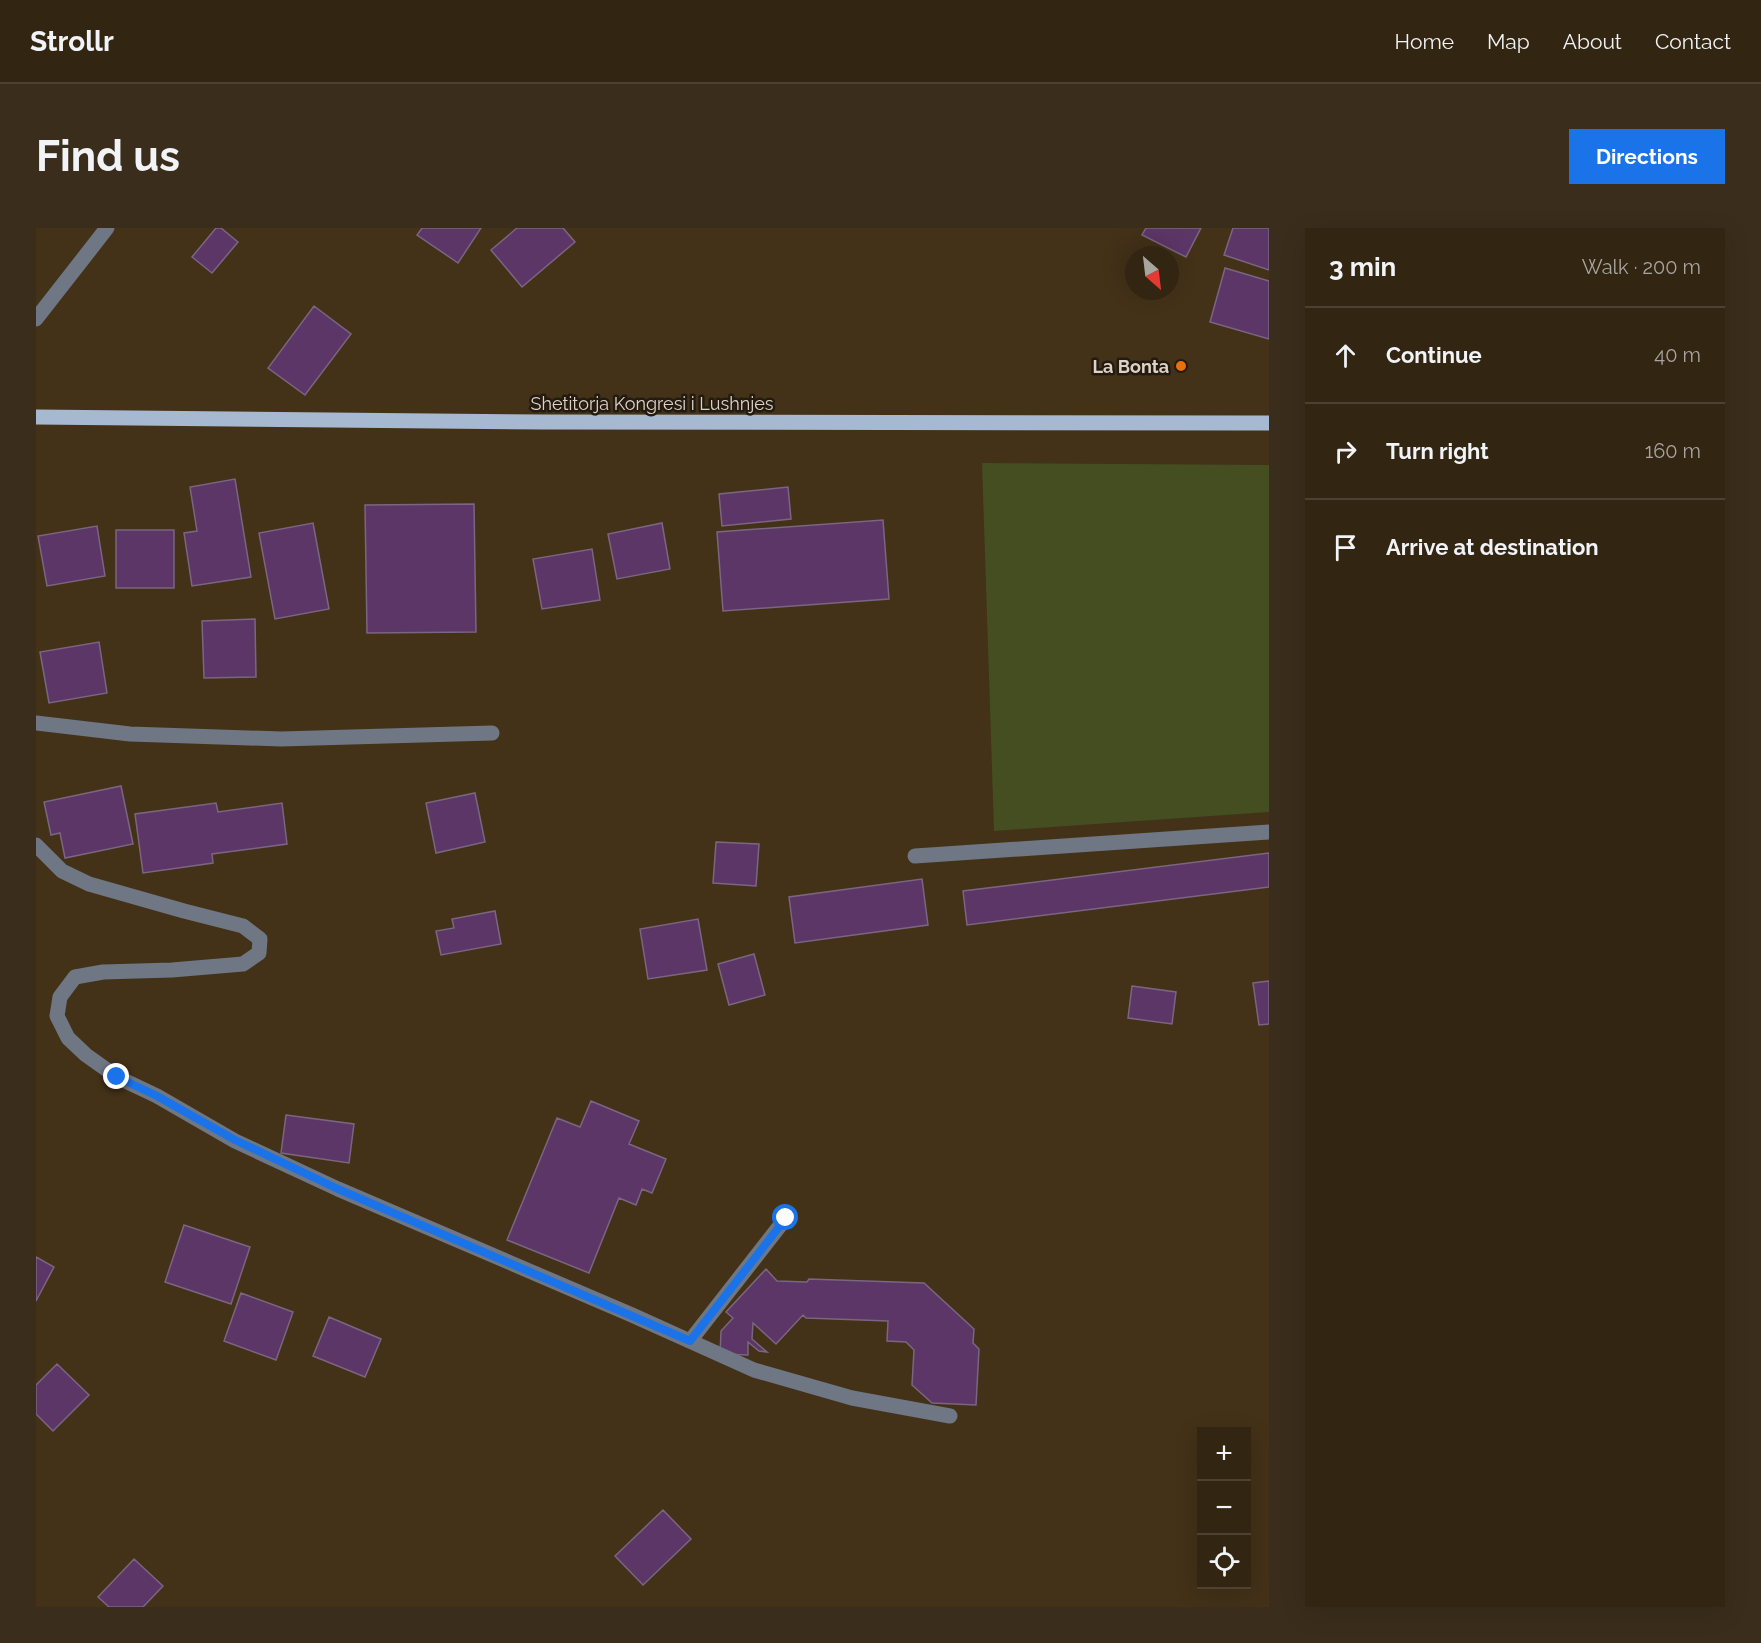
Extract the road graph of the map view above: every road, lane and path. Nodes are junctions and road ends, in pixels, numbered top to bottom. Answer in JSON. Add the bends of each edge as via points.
{"nodes":[{"id":1,"x":106,"y":228,"type":"edge"},
{"id":2,"x":36,"y":319,"type":"edge"},
{"id":3,"x":36,"y":417,"type":"edge"},
{"id":4,"x":1269,"y":423,"type":"edge"},
{"id":5,"x":36,"y":723,"type":"edge"},
{"id":6,"x":492,"y":732,"type":"dead end"},
{"id":7,"x":1269,"y":832,"type":"edge"},
{"id":8,"x":36,"y":845,"type":"edge"},
{"id":9,"x":915,"y":856,"type":"dead end"},
{"id":10,"x":786,"y":1218,"type":"dead end"},
{"id":11,"x":690,"y":1341,"type":"junction"},
{"id":12,"x":950,"y":1416,"type":"dead end"}],
"edges":[{"from":1,"to":2,"type":"street"},
{"from":3,"to":4,"type":"main road","name":"Shetitorja Kongresi i Lushnjes"},
{"from":5,"to":6,"type":"street","via":[[130,734],[281,739]]},
{"from":7,"to":9,"type":"street"},
{"from":8,"to":11,"type":"street","via":[[62,871],[89,884],[243,926],[260,939],[259,953],[243,964],[75,977],[60,997],[57,1016],[68,1038],[86,1055],[117,1077],[245,1145]]},
{"from":10,"to":11,"type":"street"},
{"from":11,"to":12,"type":"street","via":[[754,1370],[852,1398]]}]}
